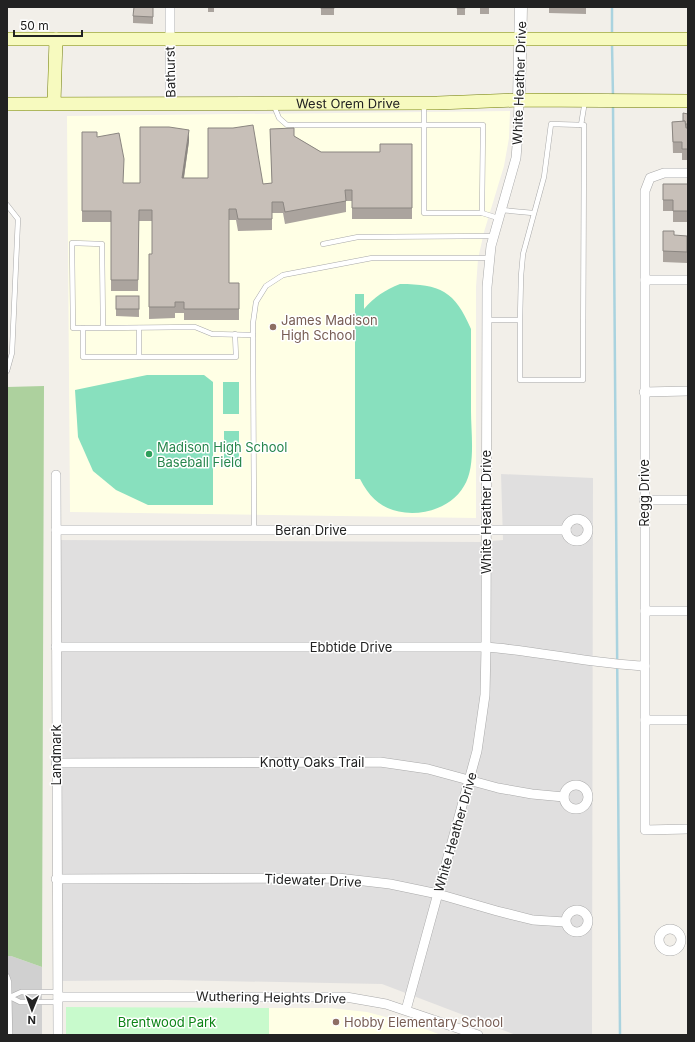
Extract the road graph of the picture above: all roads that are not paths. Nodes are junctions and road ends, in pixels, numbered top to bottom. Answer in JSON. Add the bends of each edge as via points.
{"nodes":[{"id":1,"x":170,"y":7,"type":"edge"},
{"id":2,"x":521,"y":7,"type":"edge"},
{"id":3,"x":7,"y":39,"type":"edge"},
{"id":4,"x":56,"y":39,"type":"junction"},
{"id":5,"x":169,"y":39,"type":"junction"},
{"id":6,"x":521,"y":39,"type":"junction"},
{"id":7,"x":688,"y":39,"type":"edge"},
{"id":8,"x":519,"y":100,"type":"junction"},
{"id":9,"x":590,"y":100,"type":"junction"},
{"id":10,"x":688,"y":101,"type":"edge"},
{"id":11,"x":54,"y":103,"type":"junction"},
{"id":12,"x":424,"y":103,"type":"junction"},
{"id":13,"x":7,"y":104,"type":"edge"},
{"id":14,"x":273,"y":104,"type":"junction"},
{"id":15,"x":170,"y":105,"type":"junction"},
{"id":16,"x":424,"y":125,"type":"junction"},
{"id":17,"x":582,"y":125,"type":"junction"},
{"id":18,"x":688,"y":173,"type":"edge"},
{"id":19,"x":7,"y":205,"type":"edge"},
{"id":20,"x":482,"y":213,"type":"junction"},
{"id":21,"x":533,"y":213,"type":"junction"},
{"id":22,"x":500,"y":214,"type":"junction"},
{"id":23,"x":494,"y":236,"type":"junction"},
{"id":24,"x":324,"y":244,"type":"dead end"},
{"id":25,"x":489,"y":258,"type":"junction"},
{"id":26,"x":645,"y":280,"type":"junction"},
{"id":27,"x":688,"y":280,"type":"edge"},
{"id":28,"x":487,"y":320,"type":"junction"},
{"id":29,"x":520,"y":320,"type":"junction"},
{"id":30,"x":83,"y":328,"type":"junction"},
{"id":31,"x":103,"y":328,"type":"junction"},
{"id":32,"x":139,"y":328,"type":"junction"},
{"id":33,"x":235,"y":334,"type":"junction"},
{"id":34,"x":253,"y":334,"type":"junction"},
{"id":35,"x":140,"y":357,"type":"junction"},
{"id":36,"x":7,"y":371,"type":"edge"},
{"id":37,"x":688,"y":391,"type":"edge"},
{"id":38,"x":644,"y":392,"type":"junction"},
{"id":39,"x":56,"y":475,"type":"dead end"},
{"id":40,"x":644,"y":500,"type":"junction"},
{"id":41,"x":688,"y":500,"type":"edge"},
{"id":42,"x":486,"y":529,"type":"junction"},
{"id":43,"x":56,"y":530,"type":"junction"},
{"id":44,"x":254,"y":530,"type":"junction"},
{"id":45,"x":566,"y":530,"type":"dead end"},
{"id":46,"x":645,"y":611,"type":"junction"},
{"id":47,"x":688,"y":611,"type":"edge"},
{"id":48,"x":56,"y":647,"type":"junction"},
{"id":49,"x":486,"y":647,"type":"junction"},
{"id":50,"x":645,"y":666,"type":"junction"},
{"id":51,"x":645,"y":720,"type":"junction"},
{"id":52,"x":688,"y":720,"type":"edge"},
{"id":53,"x":56,"y":763,"type":"junction"},
{"id":54,"x":469,"y":781,"type":"junction"},
{"id":55,"x":564,"y":797,"type":"dead end"},
{"id":56,"x":688,"y":829,"type":"edge"},
{"id":57,"x":56,"y":879,"type":"junction"},
{"id":58,"x":438,"y":894,"type":"junction"},
{"id":59,"x":565,"y":922,"type":"dead end"},
{"id":60,"x":7,"y":976,"type":"edge"},
{"id":61,"x":10,"y":997,"type":"junction"},
{"id":62,"x":58,"y":997,"type":"junction"},
{"id":63,"x":406,"y":1010,"type":"junction"},
{"id":64,"x":10,"y":1035,"type":"edge"},
{"id":65,"x":58,"y":1035,"type":"edge"},
{"id":66,"x":478,"y":1035,"type":"edge"}],
"edges":[{"from":1,"to":5,"type":"street","name":"Bathurst"},
{"from":2,"to":6,"type":"street","name":"White Heather Drive"},
{"from":3,"to":4,"type":"main road"},
{"from":4,"to":5,"type":"main road"},
{"from":4,"to":11,"type":"main road"},
{"from":5,"to":6,"type":"main road"},
{"from":5,"to":15,"type":"street","name":"Bathurst"},
{"from":6,"to":7,"type":"main road"},
{"from":6,"to":8,"type":"street","name":"White Heather Drive"},
{"from":8,"to":9,"type":"main road","name":"West Orem Drive"},
{"from":8,"to":12,"type":"main road","name":"West Orem Drive"},
{"from":8,"to":22,"type":"street","name":"White Heather Drive","via":[[516,158]]},
{"from":9,"to":10,"type":"main road","name":"West Orem Drive"},
{"from":9,"to":17,"type":"lane"},
{"from":11,"to":13,"type":"main road","name":"West Orem Drive"},
{"from":11,"to":15,"type":"main road","name":"West Orem Drive"},
{"from":12,"to":14,"type":"main road","name":"West Orem Drive"},
{"from":12,"to":16,"type":"lane"},
{"from":14,"to":15,"type":"main road","name":"West Orem Drive"},
{"from":14,"to":16,"type":"lane","via":[[279,118],[287,125]]},
{"from":16,"to":20,"type":"lane","via":[[424,213]]},
{"from":16,"to":20,"type":"lane","via":[[483,126]]},
{"from":17,"to":21,"type":"lane","via":[[550,124],[544,177]]},
{"from":17,"to":29,"type":"lane","via":[[582,380],[520,380]]},
{"from":18,"to":26,"type":"street","name":"Regg Drive","via":[[664,173],[650,178],[645,191]]},
{"from":19,"to":36,"type":"lane","via":[[18,219],[12,353]]},
{"from":20,"to":22,"type":"lane"},
{"from":21,"to":22,"type":"lane"},
{"from":21,"to":29,"type":"lane","via":[[521,276]]},
{"from":22,"to":23,"type":"street","name":"White Heather Drive"},
{"from":23,"to":24,"type":"lane","via":[[372,237]]},
{"from":23,"to":25,"type":"street","name":"White Heather Drive"},
{"from":25,"to":28,"type":"street","name":"White Heather Drive"},
{"from":25,"to":34,"type":"lane","via":[[372,258],[283,275],[266,286],[256,302]]},
{"from":26,"to":27,"type":"street"},
{"from":26,"to":38,"type":"street","name":"Regg Drive"},
{"from":28,"to":29,"type":"lane"},
{"from":28,"to":42,"type":"street","name":"White Heather Drive"},
{"from":30,"to":31,"type":"lane"},
{"from":30,"to":31,"type":"lane","via":[[74,328],[72,244],[102,244]]},
{"from":30,"to":35,"type":"lane","via":[[83,357]]},
{"from":31,"to":32,"type":"lane"},
{"from":32,"to":33,"type":"lane","via":[[195,328],[212,334]]},
{"from":32,"to":35,"type":"lane"},
{"from":33,"to":34,"type":"lane"},
{"from":33,"to":35,"type":"lane","via":[[236,357]]},
{"from":34,"to":44,"type":"lane"},
{"from":37,"to":38,"type":"street"},
{"from":38,"to":40,"type":"street","name":"Regg Drive"},
{"from":39,"to":43,"type":"street","name":"Landmark"},
{"from":40,"to":41,"type":"street"},
{"from":40,"to":46,"type":"street","name":"Regg Drive"},
{"from":42,"to":44,"type":"street","name":"Beran Drive"},
{"from":42,"to":45,"type":"street","name":"Beran Drive"},
{"from":42,"to":49,"type":"street","name":"White Heather Drive"},
{"from":43,"to":44,"type":"street","name":"Beran Drive"},
{"from":43,"to":48,"type":"street","name":"Landmark"},
{"from":46,"to":47,"type":"street"},
{"from":46,"to":50,"type":"street","name":"Regg Drive"},
{"from":48,"to":49,"type":"street","name":"Ebbtide Drive"},
{"from":48,"to":53,"type":"street","name":"Landmark"},
{"from":49,"to":50,"type":"street","name":"Ebbtide Drive"},
{"from":49,"to":54,"type":"street","name":"White Heather Drive","via":[[485,695],[477,751]]},
{"from":50,"to":51,"type":"street","name":"Regg Drive"},
{"from":51,"to":52,"type":"street"},
{"from":51,"to":56,"type":"street","name":"Regg Drive","via":[[645,830]]},
{"from":53,"to":54,"type":"street","name":"Knotty Oaks Trail","via":[[380,762],[428,769]]},
{"from":53,"to":57,"type":"street","name":"Landmark"},
{"from":54,"to":55,"type":"street","name":"Knotty Oaks Trail","via":[[532,794]]},
{"from":54,"to":58,"type":"street","name":"White Heather Drive"},
{"from":57,"to":58,"type":"street","name":"Tidewater Drive","via":[[338,878],[390,884]]},
{"from":57,"to":62,"type":"street","name":"Landmark"},
{"from":58,"to":59,"type":"street","name":"Tidewater Drive","via":[[497,912],[534,920]]},
{"from":58,"to":63,"type":"street","name":"White Heather Drive"},
{"from":60,"to":61,"type":"lane"},
{"from":61,"to":62,"type":"lane","via":[[20,1002]]},
{"from":61,"to":62,"type":"lane","via":[[20,992]]},
{"from":61,"to":64,"type":"lane"},
{"from":62,"to":63,"type":"street","name":"Wuthering Heights Drive","via":[[330,996],[365,1000]]},
{"from":62,"to":65,"type":"street","name":"Landmark"},
{"from":63,"to":66,"type":"street","name":"Wuthering Heights Drive"}]}
